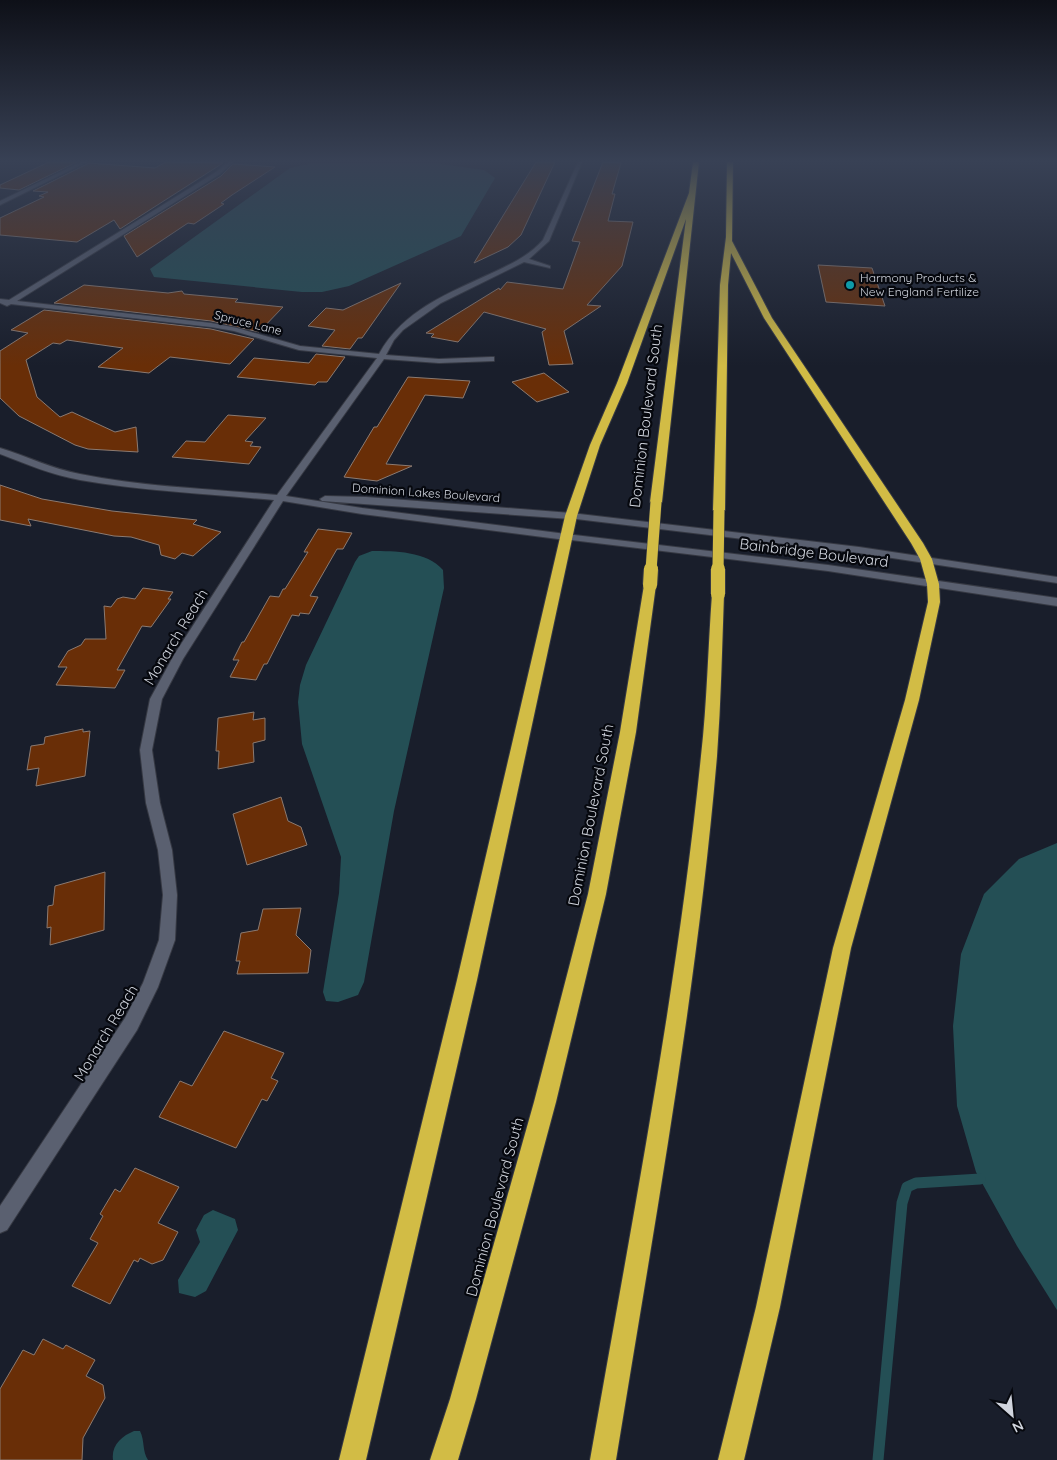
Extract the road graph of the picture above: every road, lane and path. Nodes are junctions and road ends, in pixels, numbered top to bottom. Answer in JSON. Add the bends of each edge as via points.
{"nodes":[{"id":1,"x":126,"y":230,"type":"edge"},
{"id":2,"x":551,"y":230,"type":"edge"},
{"id":3,"x":678,"y":230,"type":"edge"},
{"id":4,"x":688,"y":230,"type":"edge"},
{"id":5,"x":728,"y":230,"type":"edge"},
{"id":6,"x":728,"y":238,"type":"junction"},
{"id":7,"x":524,"y":260,"type":"junction"},
{"id":8,"x":548,"y":267,"type":"dead end"},
{"id":9,"x":0,"y":301,"type":"edge"},
{"id":10,"x":10,"y":302,"type":"junction"},
{"id":11,"x":0,"y":308,"type":"edge"},
{"id":12,"x":382,"y":356,"type":"junction"},
{"id":13,"x":491,"y":359,"type":"dead end"},
{"id":14,"x":0,"y":451,"type":"edge"},
{"id":15,"x":280,"y":498,"type":"junction"},
{"id":16,"x":571,"y":516,"type":"junction"},
{"id":17,"x":566,"y":537,"type":"junction"},
{"id":18,"x":926,"y":559,"type":"junction"},
{"id":19,"x":1057,"y":580,"type":"edge"},
{"id":20,"x":933,"y":584,"type":"junction"},
{"id":21,"x":1057,"y":602,"type":"edge"},
{"id":22,"x":0,"y":1223,"type":"edge"},
{"id":23,"x":353,"y":1460,"type":"edge"},
{"id":24,"x":444,"y":1460,"type":"edge"},
{"id":25,"x":603,"y":1460,"type":"edge"},
{"id":26,"x":731,"y":1460,"type":"edge"}],
"edges":[{"from":1,"to":10,"type":"street"},
{"from":2,"to":7,"type":"street","name":"Monarch Reach","via":[[540,248]]},
{"from":3,"to":16,"type":"highway","via":[[595,445]]},
{"from":4,"to":24,"type":"highway","name":"Dominion Boulevard South","bridge":true,"via":[[656,502],[650,585],[628,732],[597,894],[545,1102]]},
{"from":5,"to":6,"type":"highway"},
{"from":6,"to":18,"type":"highway","via":[[768,318]]},
{"from":6,"to":25,"type":"highway","bridge":true,"via":[[724,285],[718,594],[709,755],[691,915],[665,1095]]},
{"from":7,"to":8,"type":"street"},
{"from":7,"to":12,"type":"street","name":"Monarch Reach","via":[[424,310],[396,334]]},
{"from":9,"to":10,"type":"street","name":"Spruce Lane"},
{"from":10,"to":11,"type":"street"},
{"from":10,"to":12,"type":"street","name":"Spruce Lane","via":[[211,325],[250,332],[308,349]]},
{"from":12,"to":13,"type":"street","name":"Spruce Lane","via":[[439,361]]},
{"from":12,"to":15,"type":"street","name":"Monarch Reach"},
{"from":14,"to":15,"type":"street","name":"Dominion Lakes Boulevard","via":[[79,477]]},
{"from":15,"to":16,"type":"street","name":"Dominion Lakes Boulevard","via":[[366,500]]},
{"from":15,"to":17,"type":"street","name":"Dominion Lakes Boulevard","via":[[362,512]]},
{"from":15,"to":22,"type":"street","name":"Monarch Reach","via":[[178,658],[156,699],[146,750],[170,895],[167,940],[150,987],[92,1086]]},
{"from":16,"to":17,"type":"highway"},
{"from":16,"to":18,"type":"street","name":"Bainbridge Boulevard"},
{"from":17,"to":20,"type":"street","name":"Bainbridge Boulevard"},
{"from":17,"to":23,"type":"highway"},
{"from":18,"to":19,"type":"street","name":"Bainbridge Boulevard"},
{"from":18,"to":20,"type":"highway"},
{"from":20,"to":21,"type":"street","name":"Bainbridge Boulevard"},
{"from":20,"to":26,"type":"highway","via":[[934,602],[912,700],[842,948],[768,1307]]}]}
